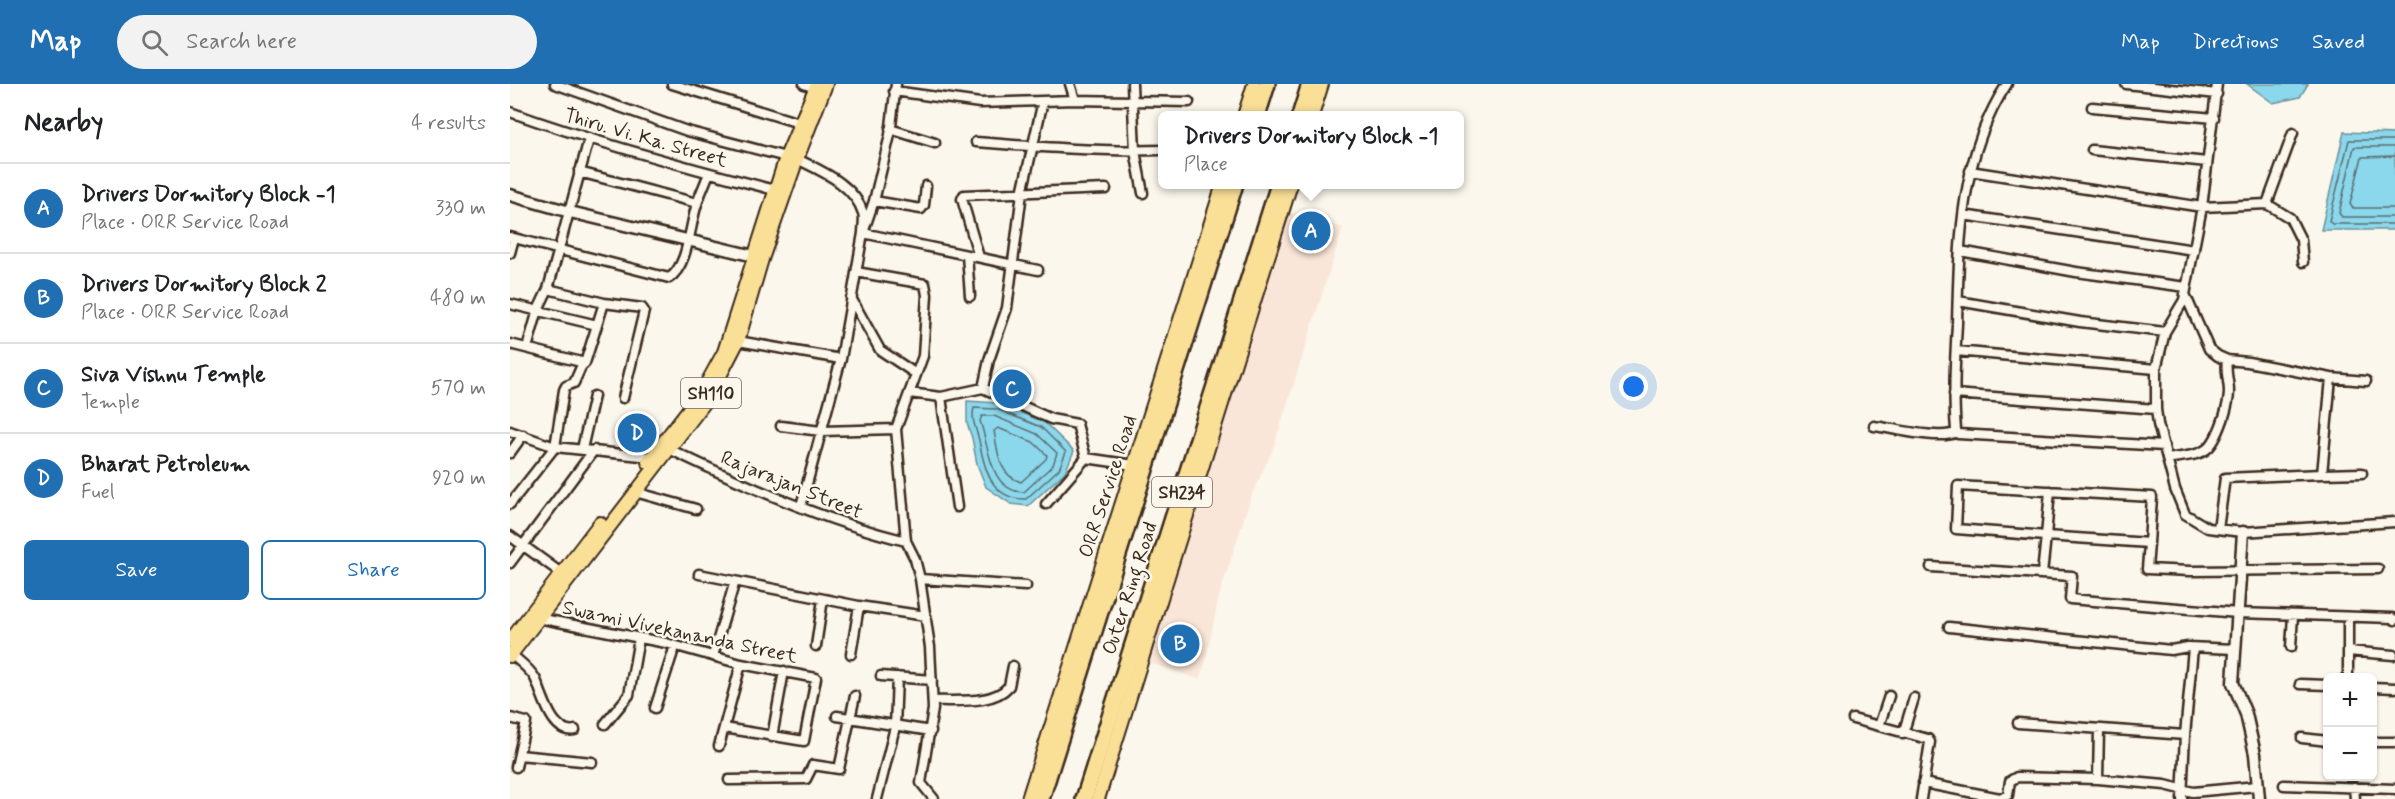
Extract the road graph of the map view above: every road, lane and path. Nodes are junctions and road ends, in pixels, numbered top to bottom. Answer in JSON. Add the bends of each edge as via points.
{"nodes":[{"id":1,"x":555,"y":84,"type":"edge"},
{"id":2,"x":672,"y":84,"type":"edge"},
{"id":3,"x":1070,"y":84,"type":"edge"},
{"id":4,"x":1132,"y":84,"type":"edge"},
{"id":5,"x":1254,"y":84,"type":"edge"},
{"id":6,"x":1265,"y":84,"type":"edge"},
{"id":7,"x":2007,"y":84,"type":"edge"},
{"id":8,"x":2126,"y":84,"type":"edge"},
{"id":9,"x":2217,"y":84,"type":"edge"},
{"id":10,"x":816,"y":85,"type":"edge"},
{"id":11,"x":1318,"y":85,"type":"edge"},
{"id":12,"x":895,"y":88,"type":"edge"},
{"id":13,"x":2217,"y":94,"type":"junction"},
{"id":14,"x":1075,"y":100,"type":"junction"},
{"id":15,"x":1043,"y":101,"type":"junction"},
{"id":16,"x":1131,"y":101,"type":"junction"},
{"id":17,"x":1189,"y":102,"type":"dead end"},
{"id":18,"x":2092,"y":107,"type":"dead end"},
{"id":19,"x":1250,"y":111,"type":"edge"},
{"id":20,"x":1251,"y":111,"type":"edge"},
{"id":21,"x":1303,"y":111,"type":"edge"},
{"id":22,"x":1313,"y":111,"type":"edge"},
{"id":23,"x":510,"y":112,"type":"edge"},
{"id":24,"x":2214,"y":118,"type":"junction"},
{"id":25,"x":799,"y":123,"type":"junction"},
{"id":26,"x":890,"y":129,"type":"junction"},
{"id":27,"x":2293,"y":133,"type":"dead end"},
{"id":28,"x":590,"y":139,"type":"junction"},
{"id":29,"x":976,"y":142,"type":"dead end"},
{"id":30,"x":935,"y":143,"type":"dead end"},
{"id":31,"x":1032,"y":147,"type":"junction"},
{"id":32,"x":1158,"y":150,"type":"edge"},
{"id":33,"x":2092,"y":150,"type":"dead end"},
{"id":34,"x":1135,"y":151,"type":"junction"},
{"id":35,"x":791,"y":158,"type":"junction"},
{"id":36,"x":2207,"y":162,"type":"junction"},
{"id":37,"x":1970,"y":171,"type":"junction"},
{"id":38,"x":579,"y":172,"type":"junction"},
{"id":39,"x":709,"y":173,"type":"junction"},
{"id":40,"x":926,"y":186,"type":"dead end"},
{"id":41,"x":1106,"y":189,"type":"dead end"},
{"id":42,"x":1221,"y":189,"type":"edge"},
{"id":43,"x":1233,"y":189,"type":"edge"},
{"id":44,"x":1277,"y":189,"type":"edge"},
{"id":45,"x":1289,"y":189,"type":"edge"},
{"id":46,"x":775,"y":190,"type":"junction"},
{"id":47,"x":1022,"y":193,"type":"junction"},
{"id":48,"x":1143,"y":193,"type":"dead end"},
{"id":49,"x":510,"y":195,"type":"edge"},
{"id":50,"x":874,"y":201,"type":"junction"},
{"id":51,"x":697,"y":203,"type":"junction"},
{"id":52,"x":2267,"y":204,"type":"junction"},
{"id":53,"x":2202,"y":207,"type":"junction"},
{"id":54,"x":570,"y":212,"type":"junction"},
{"id":55,"x":1963,"y":215,"type":"junction"},
{"id":56,"x":863,"y":232,"type":"junction"},
{"id":57,"x":1275,"y":235,"type":"junction"},
{"id":58,"x":512,"y":237,"type":"edge"},
{"id":59,"x":687,"y":240,"type":"junction"},
{"id":60,"x":2194,"y":249,"type":"junction"},
{"id":61,"x":558,"y":250,"type":"junction"},
{"id":62,"x":1960,"y":251,"type":"junction"},
{"id":63,"x":510,"y":253,"type":"edge"},
{"id":64,"x":967,"y":255,"type":"junction"},
{"id":65,"x":754,"y":256,"type":"junction"},
{"id":66,"x":979,"y":257,"type":"junction"},
{"id":67,"x":2303,"y":262,"type":"dead end"},
{"id":68,"x":1198,"y":263,"type":"junction"},
{"id":69,"x":1013,"y":264,"type":"junction"},
{"id":70,"x":1038,"y":270,"type":"dead end"},
{"id":71,"x":856,"y":272,"type":"junction"},
{"id":72,"x":1250,"y":276,"type":"junction"},
{"id":73,"x":548,"y":290,"type":"junction"},
{"id":74,"x":2186,"y":290,"type":"junction"},
{"id":75,"x":970,"y":296,"type":"dead end"},
{"id":76,"x":851,"y":298,"type":"junction"},
{"id":77,"x":1958,"y":301,"type":"junction"},
{"id":78,"x":604,"y":303,"type":"junction"},
{"id":79,"x":510,"y":304,"type":"edge"},
{"id":80,"x":1197,"y":305,"type":"junction"},
{"id":81,"x":538,"y":310,"type":"junction"},
{"id":82,"x":597,"y":325,"type":"junction"},
{"id":83,"x":2165,"y":332,"type":"junction"},
{"id":84,"x":738,"y":341,"type":"junction"},
{"id":85,"x":510,"y":344,"type":"edge"},
{"id":86,"x":527,"y":348,"type":"junction"},
{"id":87,"x":1956,"y":351,"type":"junction"},
{"id":88,"x":841,"y":359,"type":"junction"},
{"id":89,"x":2227,"y":360,"type":"junction"},
{"id":90,"x":585,"y":363,"type":"junction"},
{"id":91,"x":2156,"y":369,"type":"junction"},
{"id":92,"x":916,"y":374,"type":"junction"},
{"id":93,"x":2331,"y":378,"type":"junction"},
{"id":94,"x":2366,"y":381,"type":"dead end"},
{"id":95,"x":983,"y":388,"type":"junction"},
{"id":96,"x":909,"y":393,"type":"junction"},
{"id":97,"x":1954,"y":394,"type":"junction"},
{"id":98,"x":594,"y":396,"type":"dead end"},
{"id":99,"x":623,"y":398,"type":"dead end"},
{"id":100,"x":941,"y":398,"type":"junction"},
{"id":101,"x":2156,"y":410,"type":"junction"},
{"id":102,"x":781,"y":426,"type":"dead end"},
{"id":103,"x":1874,"y":426,"type":"dead end"},
{"id":104,"x":896,"y":429,"type":"junction"},
{"id":105,"x":510,"y":431,"type":"edge"},
{"id":106,"x":821,"y":431,"type":"junction"},
{"id":107,"x":1957,"y":432,"type":"junction"},
{"id":108,"x":523,"y":435,"type":"junction"},
{"id":109,"x":2164,"y":446,"type":"junction"},
{"id":110,"x":555,"y":447,"type":"junction"},
{"id":111,"x":665,"y":447,"type":"junction"},
{"id":112,"x":582,"y":449,"type":"junction"},
{"id":113,"x":594,"y":450,"type":"junction"},
{"id":114,"x":510,"y":453,"type":"edge"},
{"id":115,"x":1086,"y":458,"type":"junction"},
{"id":116,"x":655,"y":459,"type":"junction"},
{"id":117,"x":2167,"y":459,"type":"junction"},
{"id":118,"x":1134,"y":465,"type":"junction"},
{"id":119,"x":2362,"y":473,"type":"dead end"},
{"id":120,"x":2322,"y":474,"type":"junction"},
{"id":121,"x":2050,"y":491,"type":"junction"},
{"id":122,"x":635,"y":492,"type":"junction"},
{"id":123,"x":510,"y":504,"type":"edge"},
{"id":124,"x":1046,"y":504,"type":"dead end"},
{"id":125,"x":801,"y":506,"type":"junction"},
{"id":126,"x":957,"y":507,"type":"dead end"},
{"id":127,"x":696,"y":509,"type":"dead end"},
{"id":128,"x":2395,"y":522,"type":"edge"},
{"id":129,"x":2218,"y":530,"type":"junction"},
{"id":130,"x":2243,"y":532,"type":"junction"},
{"id":131,"x":510,"y":536,"type":"edge"},
{"id":132,"x":2046,"y":536,"type":"junction"},
{"id":133,"x":906,"y":541,"type":"junction"},
{"id":134,"x":2149,"y":543,"type":"junction"},
{"id":135,"x":523,"y":546,"type":"junction"},
{"id":136,"x":510,"y":563,"type":"edge"},
{"id":137,"x":1931,"y":567,"type":"dead end"},
{"id":138,"x":2378,"y":569,"type":"dead end"},
{"id":139,"x":2240,"y":571,"type":"junction"},
{"id":140,"x":561,"y":573,"type":"junction"},
{"id":141,"x":699,"y":574,"type":"dead end"},
{"id":142,"x":2042,"y":574,"type":"junction"},
{"id":143,"x":920,"y":579,"type":"junction"},
{"id":144,"x":735,"y":581,"type":"junction"},
{"id":145,"x":1026,"y":586,"type":"dead end"},
{"id":146,"x":824,"y":599,"type":"junction"},
{"id":147,"x":859,"y":606,"type":"junction"},
{"id":148,"x":2238,"y":613,"type":"junction"},
{"id":149,"x":2292,"y":615,"type":"junction"},
{"id":150,"x":926,"y":616,"type":"junction"},
{"id":151,"x":2349,"y":617,"type":"junction"},
{"id":152,"x":538,"y":618,"type":"junction"},
{"id":153,"x":2395,"y":620,"type":"edge"},
{"id":154,"x":1949,"y":627,"type":"dead end"},
{"id":155,"x":639,"y":638,"type":"junction"},
{"id":156,"x":675,"y":646,"type":"junction"},
{"id":157,"x":816,"y":646,"type":"dead end"},
{"id":158,"x":2291,"y":647,"type":"dead end"},
{"id":159,"x":2193,"y":648,"type":"junction"},
{"id":160,"x":2235,"y":649,"type":"junction"},
{"id":161,"x":510,"y":650,"type":"edge"},
{"id":162,"x":2348,"y":651,"type":"junction"},
{"id":163,"x":851,"y":654,"type":"dead end"},
{"id":164,"x":2394,"y":655,"type":"edge"},
{"id":165,"x":713,"y":656,"type":"junction"},
{"id":166,"x":741,"y":664,"type":"junction"},
{"id":167,"x":1013,"y":666,"type":"dead end"},
{"id":168,"x":784,"y":671,"type":"junction"},
{"id":169,"x":2348,"y":673,"type":"edge"},
{"id":170,"x":881,"y":676,"type":"dead end"},
{"id":171,"x":897,"y":677,"type":"junction"},
{"id":172,"x":932,"y":680,"type":"junction"},
{"id":173,"x":2300,"y":684,"type":"dead end"},
{"id":174,"x":2323,"y":685,"type":"edge"},
{"id":175,"x":2377,"y":687,"type":"edge"},
{"id":176,"x":2395,"y":688,"type":"edge"},
{"id":177,"x":855,"y":696,"type":"dead end"},
{"id":178,"x":1889,"y":696,"type":"dead end"},
{"id":179,"x":1914,"y":698,"type":"dead end"},
{"id":180,"x":933,"y":701,"type":"junction"},
{"id":181,"x":655,"y":708,"type":"dead end"},
{"id":182,"x":837,"y":716,"type":"dead end"},
{"id":183,"x":510,"y":718,"type":"edge"},
{"id":184,"x":849,"y":718,"type":"junction"},
{"id":185,"x":1853,"y":719,"type":"dead end"},
{"id":186,"x":2018,"y":723,"type":"dead end"},
{"id":187,"x":605,"y":724,"type":"dead end"},
{"id":188,"x":1879,"y":726,"type":"junction"},
{"id":189,"x":895,"y":727,"type":"junction"},
{"id":190,"x":724,"y":728,"type":"junction"},
{"id":191,"x":2098,"y":729,"type":"junction"},
{"id":192,"x":575,"y":730,"type":"dead end"},
{"id":193,"x":931,"y":731,"type":"junction"},
{"id":194,"x":1903,"y":734,"type":"junction"},
{"id":195,"x":2186,"y":735,"type":"junction"},
{"id":196,"x":772,"y":737,"type":"junction"},
{"id":197,"x":2302,"y":738,"type":"dead end"},
{"id":198,"x":2323,"y":740,"type":"edge"},
{"id":199,"x":2377,"y":742,"type":"edge"},
{"id":200,"x":2395,"y":742,"type":"edge"},
{"id":201,"x":719,"y":746,"type":"dead end"},
{"id":202,"x":519,"y":755,"type":"junction"},
{"id":203,"x":592,"y":762,"type":"dead end"},
{"id":204,"x":516,"y":767,"type":"dead end"},
{"id":205,"x":2098,"y":779,"type":"junction"},
{"id":206,"x":729,"y":780,"type":"dead end"},
{"id":207,"x":2344,"y":781,"type":"edge"},
{"id":208,"x":1923,"y":783,"type":"junction"},
{"id":209,"x":2257,"y":786,"type":"junction"},
{"id":210,"x":2284,"y":786,"type":"dead end"},
{"id":211,"x":2354,"y":787,"type":"junction"},
{"id":212,"x":2183,"y":789,"type":"junction"},
{"id":213,"x":2395,"y":789,"type":"edge"},
{"id":214,"x":1991,"y":798,"type":"edge"},
{"id":215,"x":877,"y":799,"type":"edge"},
{"id":216,"x":934,"y":799,"type":"edge"},
{"id":217,"x":1029,"y":799,"type":"edge"},
{"id":218,"x":1041,"y":799,"type":"edge"},
{"id":219,"x":1084,"y":799,"type":"edge"},
{"id":220,"x":1098,"y":799,"type":"edge"},
{"id":221,"x":1921,"y":799,"type":"edge"},
{"id":222,"x":2182,"y":799,"type":"edge"},
{"id":223,"x":2259,"y":799,"type":"edge"},
{"id":224,"x":2355,"y":799,"type":"edge"}],
"edges":[{"from":1,"to":35,"type":"street","via":[[687,131]]},
{"from":2,"to":25,"type":"street"},
{"from":3,"to":14,"type":"street"},
{"from":4,"to":16,"type":"street"},
{"from":5,"to":19,"type":"main road"},
{"from":6,"to":20,"type":"highway"},
{"from":7,"to":37,"type":"street","via":[[1988,118]]},
{"from":8,"to":13,"type":"street"},
{"from":9,"to":13,"type":"street"},
{"from":10,"to":25,"type":"main road","number":"SH110"},
{"from":10,"to":35,"type":"main road","number":"SH110"},
{"from":11,"to":21,"type":"highway"},
{"from":11,"to":22,"type":"main road"},
{"from":12,"to":15,"type":"street","via":[[980,103]]},
{"from":12,"to":26,"type":"street"},
{"from":13,"to":24,"type":"street"},
{"from":14,"to":15,"type":"street"},
{"from":14,"to":16,"type":"street"},
{"from":15,"to":31,"type":"street"},
{"from":16,"to":17,"type":"street"},
{"from":16,"to":34,"type":"street"},
{"from":18,"to":24,"type":"street"},
{"from":23,"to":28,"type":"street","name":"Thiru. Vi. Ka. Street"},
{"from":24,"to":36,"type":"street"},
{"from":25,"to":35,"type":"main road","number":"SH110"},
{"from":26,"to":30,"type":"street"},
{"from":26,"to":50,"type":"street"},
{"from":27,"to":52,"type":"street"},
{"from":28,"to":38,"type":"street"},
{"from":28,"to":39,"type":"street","name":"Thiru. Vi. Ka. Street"},
{"from":29,"to":31,"type":"street"},
{"from":31,"to":34,"type":"street"},
{"from":31,"to":47,"type":"street"},
{"from":32,"to":34,"type":"street"},
{"from":33,"to":36,"type":"street"},
{"from":34,"to":48,"type":"street"},
{"from":35,"to":46,"type":"main road","number":"SH110"},
{"from":35,"to":56,"type":"street","via":[[833,177],[852,196],[864,213]]},
{"from":35,"to":84,"type":"main road","number":"SH110"},
{"from":36,"to":53,"type":"street"},
{"from":37,"to":53,"type":"street"},
{"from":37,"to":55,"type":"street"},
{"from":38,"to":51,"type":"street"},
{"from":38,"to":54,"type":"street"},
{"from":39,"to":46,"type":"street","name":"Thiru. Vi. Ka. Street"},
{"from":39,"to":51,"type":"street"},
{"from":40,"to":50,"type":"street","via":[[921,209]]},
{"from":41,"to":47,"type":"street"},
{"from":42,"to":68,"type":"main road","name":"ORR Service Road"},
{"from":43,"to":80,"type":"highway","name":"Outer Ring Road","number":"SH234"},
{"from":44,"to":72,"type":"highway","name":"Outer Ring Road","number":"SH234"},
{"from":45,"to":57,"type":"main road"},
{"from":46,"to":65,"type":"main road","number":"SH110"},
{"from":47,"to":66,"type":"street","via":[[964,195]]},
{"from":47,"to":69,"type":"street"},
{"from":49,"to":54,"type":"street"},
{"from":50,"to":56,"type":"street"},
{"from":51,"to":59,"type":"street"},
{"from":52,"to":53,"type":"street"},
{"from":52,"to":67,"type":"street","via":[[2290,218],[2301,240]]},
{"from":53,"to":60,"type":"street"},
{"from":54,"to":59,"type":"street"},
{"from":54,"to":61,"type":"street"},
{"from":55,"to":60,"type":"street"},
{"from":55,"to":62,"type":"street"},
{"from":56,"to":64,"type":"street"},
{"from":56,"to":71,"type":"street"},
{"from":57,"to":72,"type":"highway"},
{"from":57,"to":220,"type":"main road"},
{"from":58,"to":61,"type":"street"},
{"from":58,"to":63,"type":"street"},
{"from":59,"to":61,"type":"street","via":[[679,268],[669,278]]},
{"from":59,"to":65,"type":"street"},
{"from":60,"to":74,"type":"street"},
{"from":61,"to":73,"type":"street"},
{"from":62,"to":74,"type":"street"},
{"from":62,"to":77,"type":"street"},
{"from":64,"to":66,"type":"street"},
{"from":64,"to":75,"type":"street"},
{"from":65,"to":111,"type":"main road","number":"SH110","via":[[729,340],[702,392]]},
{"from":66,"to":69,"type":"street"},
{"from":68,"to":80,"type":"highway"},
{"from":68,"to":118,"type":"main road","name":"ORR Service Road"},
{"from":69,"to":70,"type":"street"},
{"from":69,"to":95,"type":"street","via":[[1007,308]]},
{"from":71,"to":76,"type":"street"},
{"from":71,"to":92,"type":"street","via":[[925,284],[923,356]]},
{"from":72,"to":219,"type":"highway","name":"Outer Ring Road","number":"SH234"},
{"from":73,"to":78,"type":"street"},
{"from":73,"to":81,"type":"street"},
{"from":74,"to":83,"type":"street"},
{"from":74,"to":89,"type":"street","via":[[2209,349]]},
{"from":76,"to":88,"type":"street"},
{"from":76,"to":92,"type":"street","via":[[880,350]]},
{"from":77,"to":83,"type":"street"},
{"from":77,"to":87,"type":"street"},
{"from":78,"to":82,"type":"street"},
{"from":78,"to":99,"type":"street","via":[[644,311]]},
{"from":79,"to":81,"type":"street"},
{"from":80,"to":218,"type":"highway","name":"Outer Ring Road","number":"SH234"},
{"from":81,"to":82,"type":"street"},
{"from":81,"to":86,"type":"street"},
{"from":82,"to":90,"type":"street"},
{"from":83,"to":91,"type":"street"},
{"from":84,"to":88,"type":"street"},
{"from":84,"to":111,"type":"main road","number":"SH110","via":[[709,397]]},
{"from":85,"to":86,"type":"street"},
{"from":86,"to":90,"type":"street"},
{"from":87,"to":91,"type":"street"},
{"from":87,"to":97,"type":"street"},
{"from":88,"to":106,"type":"street"},
{"from":89,"to":93,"type":"street"},
{"from":89,"to":117,"type":"street","via":[[2229,402],[2216,441],[2199,453]]},
{"from":90,"to":110,"type":"street","via":[[574,383],[564,390]]},
{"from":91,"to":101,"type":"street"},
{"from":92,"to":96,"type":"street"},
{"from":93,"to":94,"type":"street"},
{"from":93,"to":120,"type":"street"},
{"from":95,"to":100,"type":"street"},
{"from":95,"to":115,"type":"street","via":[[1051,419],[1077,424]]},
{"from":96,"to":100,"type":"street"},
{"from":96,"to":104,"type":"street"},
{"from":97,"to":101,"type":"street"},
{"from":97,"to":107,"type":"street"},
{"from":98,"to":112,"type":"street"},
{"from":100,"to":126,"type":"street"},
{"from":101,"to":109,"type":"street"},
{"from":102,"to":106,"type":"street"},
{"from":103,"to":107,"type":"street","via":[[1936,435]]},
{"from":104,"to":106,"type":"street"},
{"from":104,"to":133,"type":"street"},
{"from":105,"to":108,"type":"street"},
{"from":106,"to":125,"type":"street"},
{"from":107,"to":109,"type":"street"},
{"from":108,"to":110,"type":"street"},
{"from":108,"to":114,"type":"street"},
{"from":109,"to":117,"type":"street"},
{"from":110,"to":112,"type":"street"},
{"from":110,"to":123,"type":"street"},
{"from":111,"to":116,"type":"main road","number":"SH110"},
{"from":111,"to":125,"type":"street","name":"Rajarajan Street"},
{"from":112,"to":113,"type":"street"},
{"from":113,"to":116,"type":"street"},
{"from":113,"to":135,"type":"street"},
{"from":115,"to":118,"type":"street"},
{"from":115,"to":124,"type":"street"},
{"from":116,"to":122,"type":"main road","number":"SH110"},
{"from":116,"to":140,"type":"main road","number":"SH110"},
{"from":117,"to":129,"type":"street","via":[[2185,514]]},
{"from":118,"to":217,"type":"main road","name":"ORR Service Road"},
{"from":119,"to":120,"type":"street"},
{"from":120,"to":129,"type":"street","via":[[2225,478]]},
{"from":121,"to":132,"type":"street"},
{"from":121,"to":132,"type":"street","via":[[1958,486],[1956,529]]},
{"from":121,"to":134,"type":"street","via":[[2152,497]]},
{"from":122,"to":127,"type":"street"},
{"from":122,"to":152,"type":"main road","number":"SH110"},
{"from":125,"to":133,"type":"street","name":"Rajarajan Street","via":[[867,532]]},
{"from":128,"to":130,"type":"street"},
{"from":129,"to":130,"type":"street"},
{"from":130,"to":139,"type":"street"},
{"from":131,"to":135,"type":"street"},
{"from":132,"to":134,"type":"street"},
{"from":132,"to":142,"type":"street"},
{"from":133,"to":143,"type":"street"},
{"from":134,"to":139,"type":"street","via":[[2147,569]]},
{"from":135,"to":136,"type":"street"},
{"from":135,"to":140,"type":"street"},
{"from":137,"to":142,"type":"street"},
{"from":138,"to":139,"type":"street"},
{"from":139,"to":148,"type":"street"},
{"from":140,"to":161,"type":"main road","number":"SH110"},
{"from":141,"to":144,"type":"street"},
{"from":142,"to":148,"type":"street","via":[[2072,576],[2070,599]]},
{"from":143,"to":145,"type":"street"},
{"from":143,"to":150,"type":"street"},
{"from":144,"to":146,"type":"street"},
{"from":144,"to":165,"type":"street"},
{"from":146,"to":147,"type":"street"},
{"from":146,"to":157,"type":"street"},
{"from":147,"to":150,"type":"street"},
{"from":147,"to":163,"type":"street"},
{"from":148,"to":149,"type":"street"},
{"from":148,"to":160,"type":"street"},
{"from":149,"to":151,"type":"street"},
{"from":149,"to":158,"type":"street"},
{"from":150,"to":172,"type":"street"},
{"from":151,"to":153,"type":"street"},
{"from":151,"to":162,"type":"street"},
{"from":152,"to":155,"type":"street","name":"Swami Vivekananda Street"},
{"from":152,"to":161,"type":"main road","number":"SH110"},
{"from":154,"to":159,"type":"street","via":[[2171,650]]},
{"from":155,"to":156,"type":"street","name":"Swami Vivekananda Street"},
{"from":155,"to":187,"type":"street","via":[[629,695]]},
{"from":156,"to":165,"type":"street","name":"Swami Vivekananda Street"},
{"from":156,"to":181,"type":"street"},
{"from":159,"to":160,"type":"street"},
{"from":159,"to":195,"type":"street"},
{"from":160,"to":209,"type":"street","via":[[2234,683],[2255,754]]},
{"from":161,"to":192,"type":"street","via":[[535,678],[557,724],[568,731]]},
{"from":162,"to":164,"type":"street"},
{"from":162,"to":169,"type":"street"},
{"from":165,"to":166,"type":"street","name":"Swami Vivekananda Street"},
{"from":166,"to":168,"type":"street","name":"Swami Vivekananda Street"},
{"from":166,"to":190,"type":"street"},
{"from":167,"to":180,"type":"street","via":[[1009,686],[998,694],[973,700]]},
{"from":168,"to":196,"type":"street"},
{"from":168,"to":196,"type":"street","name":"Swami Vivekananda Street","via":[[814,676],[817,682],[804,741]]},
{"from":170,"to":171,"type":"street"},
{"from":171,"to":172,"type":"street"},
{"from":171,"to":189,"type":"street"},
{"from":172,"to":180,"type":"street"},
{"from":173,"to":174,"type":"street"},
{"from":175,"to":176,"type":"street"},
{"from":177,"to":184,"type":"street"},
{"from":178,"to":188,"type":"street"},
{"from":179,"to":194,"type":"street"},
{"from":180,"to":193,"type":"street"},
{"from":182,"to":184,"type":"street"},
{"from":183,"to":202,"type":"street","via":[[526,722]]},
{"from":184,"to":189,"type":"street"},
{"from":184,"to":206,"type":"street","via":[[839,769],[813,765],[806,779]]},
{"from":185,"to":188,"type":"street"},
{"from":186,"to":191,"type":"street"},
{"from":188,"to":194,"type":"street"},
{"from":189,"to":193,"type":"street"},
{"from":189,"to":215,"type":"street"},
{"from":190,"to":196,"type":"street"},
{"from":190,"to":201,"type":"street"},
{"from":191,"to":195,"type":"street"},
{"from":191,"to":205,"type":"street"},
{"from":193,"to":216,"type":"street","via":[[921,783]]},
{"from":194,"to":208,"type":"street","via":[[1930,742]]},
{"from":195,"to":212,"type":"street"},
{"from":197,"to":198,"type":"street"},
{"from":199,"to":200,"type":"street"},
{"from":202,"to":203,"type":"street"},
{"from":202,"to":204,"type":"street"},
{"from":205,"to":212,"type":"street"},
{"from":205,"to":214,"type":"street","via":[[2017,777],[2010,781],[2006,798]]},
{"from":207,"to":210,"type":"street"},
{"from":207,"to":211,"type":"street"},
{"from":208,"to":214,"type":"street"},
{"from":208,"to":221,"type":"street"},
{"from":209,"to":212,"type":"street","via":[[2193,792]]},
{"from":209,"to":223,"type":"street"},
{"from":211,"to":213,"type":"street"},
{"from":211,"to":224,"type":"street"},
{"from":212,"to":222,"type":"street"}]}
